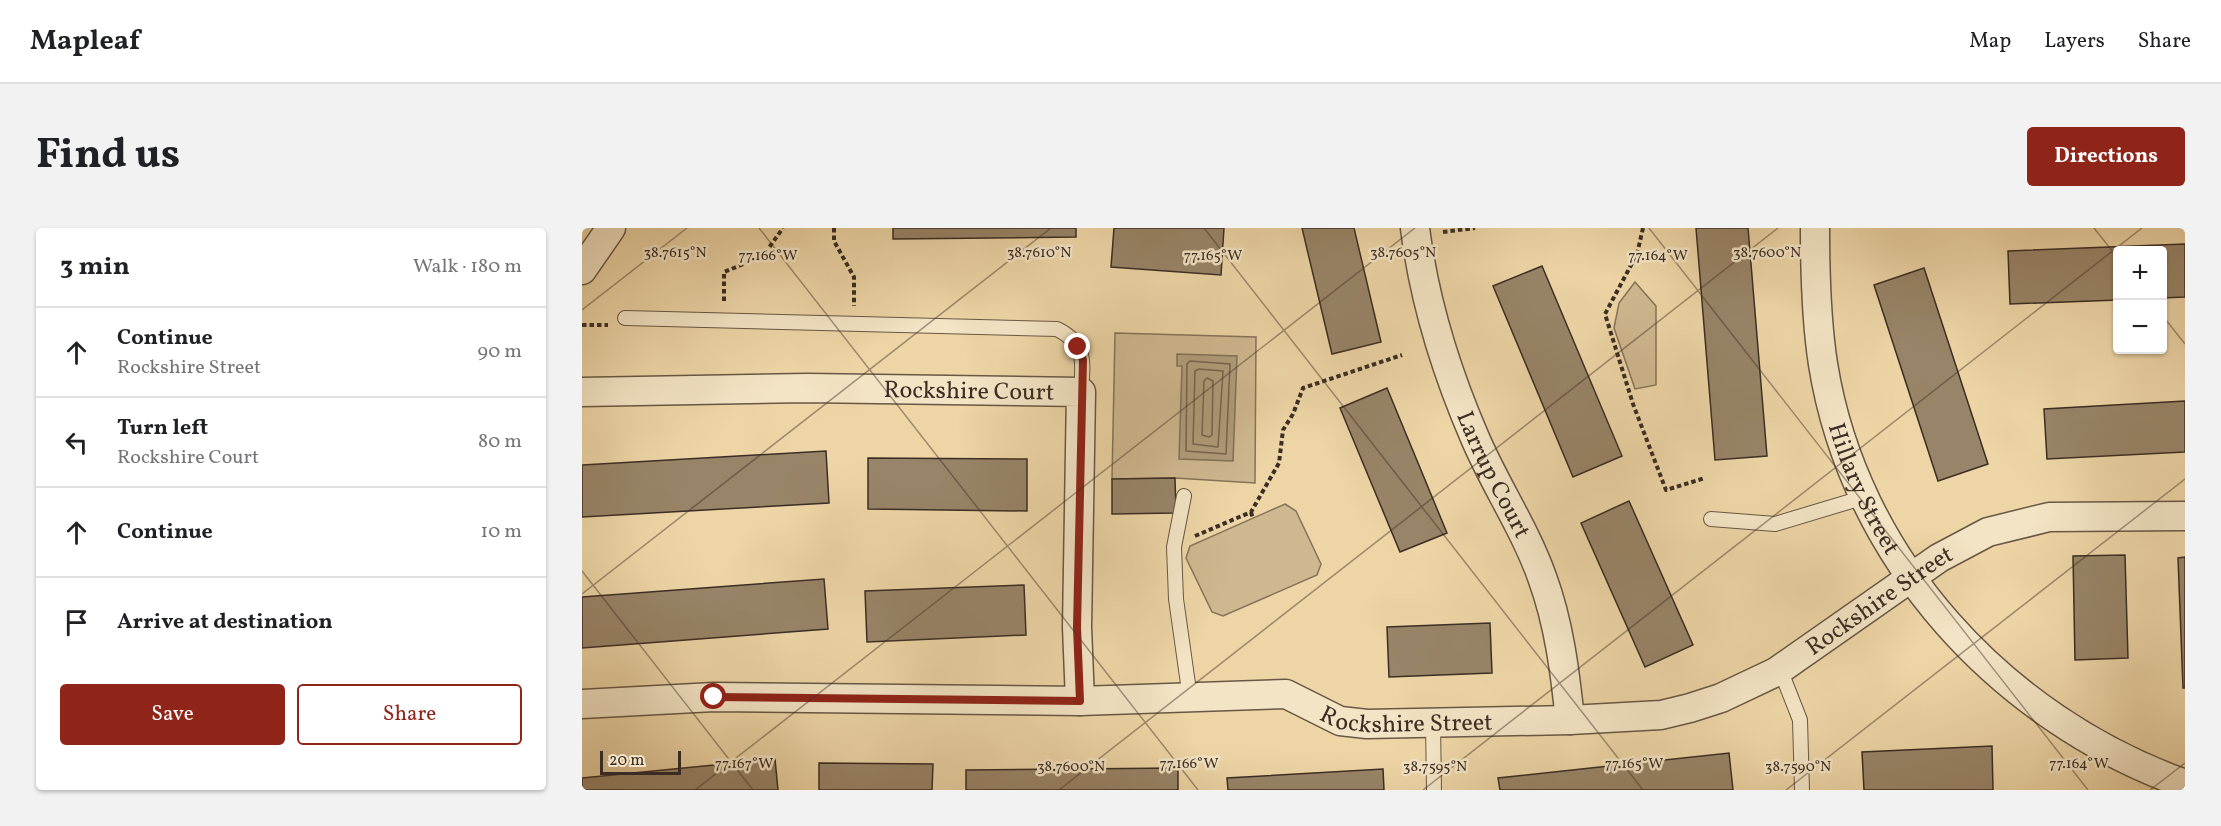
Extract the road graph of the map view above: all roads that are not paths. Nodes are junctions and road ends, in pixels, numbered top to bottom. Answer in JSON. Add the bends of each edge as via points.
{"nodes":[{"id":1,"x":611,"y":228,"type":"edge"},
{"id":2,"x":1415,"y":228,"type":"edge"},
{"id":3,"x":1815,"y":228,"type":"edge"},
{"id":4,"x":582,"y":270,"type":"edge"},
{"id":5,"x":625,"y":318,"type":"dead end"},
{"id":6,"x":582,"y":392,"type":"edge"},
{"id":7,"x":1081,"y":392,"type":"junction"},
{"id":8,"x":1184,"y":496,"type":"dead end"},
{"id":9,"x":1865,"y":497,"type":"junction"},
{"id":10,"x":2185,"y":516,"type":"edge"},
{"id":11,"x":1712,"y":519,"type":"dead end"},
{"id":12,"x":1911,"y":577,"type":"junction"},
{"id":13,"x":1780,"y":669,"type":"junction"},
{"id":14,"x":1190,"y":698,"type":"junction"},
{"id":15,"x":1080,"y":701,"type":"junction"},
{"id":16,"x":582,"y":704,"type":"edge"},
{"id":17,"x":1570,"y":720,"type":"junction"},
{"id":18,"x":1434,"y":723,"type":"junction"},
{"id":19,"x":2185,"y":784,"type":"edge"},
{"id":20,"x":1434,"y":790,"type":"edge"},
{"id":21,"x":1802,"y":790,"type":"edge"}],
"edges":[{"from":1,"to":4,"type":"street"},
{"from":2,"to":17,"type":"street","name":"Larrup Court","via":[[1422,277],[1452,377],[1475,438],[1542,577],[1561,648]]},
{"from":3,"to":9,"type":"street","name":"Hillary Street","via":[[1816,303],[1823,365],[1837,423]]},
{"from":5,"to":7,"type":"lane","via":[[1057,329],[1069,335],[1083,360]]},
{"from":6,"to":7,"type":"street","name":"Rockshire Court","via":[[807,388]]},
{"from":7,"to":15,"type":"street","name":"Rockshire Court","via":[[1077,627]]},
{"from":8,"to":14,"type":"lane","via":[[1174,546],[1176,599]]},
{"from":9,"to":11,"type":"lane","via":[[1776,524]]},
{"from":9,"to":12,"type":"street","name":"Hillary Street"},
{"from":10,"to":12,"type":"street","name":"Rockshire Street","via":[[2049,517],[1988,532]]},
{"from":12,"to":13,"type":"street","name":"Rockshire Street"},
{"from":12,"to":19,"type":"street","name":"Hillary Street","via":[[1957,636],[2028,701],[2112,754]]},
{"from":13,"to":17,"type":"street","name":"Rockshire Street","via":[[1721,698],[1671,713]]},
{"from":13,"to":21,"type":"lane","via":[[1800,720]]},
{"from":14,"to":15,"type":"street","name":"Rockshire Street"},
{"from":14,"to":18,"type":"street","name":"Rockshire Street","via":[[1286,694],[1340,721]]},
{"from":15,"to":16,"type":"street","name":"Rockshire Street","via":[[714,697]]},
{"from":17,"to":18,"type":"street","name":"Rockshire Street"},
{"from":18,"to":20,"type":"lane"}]}
